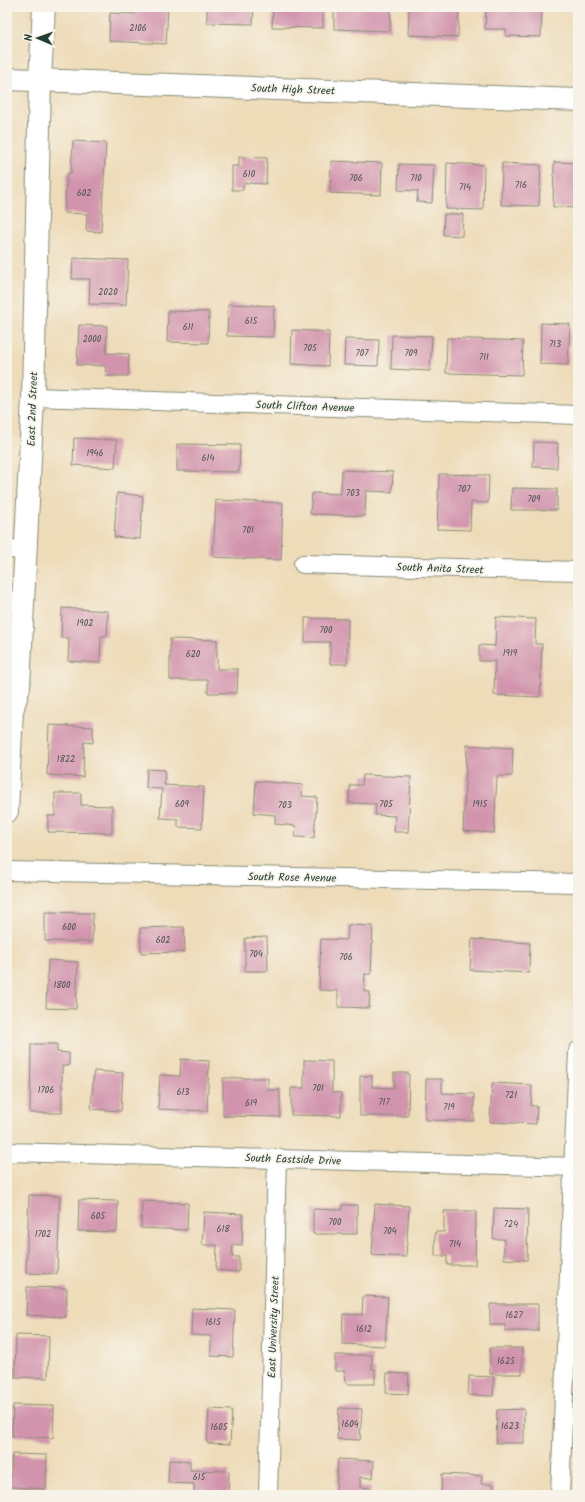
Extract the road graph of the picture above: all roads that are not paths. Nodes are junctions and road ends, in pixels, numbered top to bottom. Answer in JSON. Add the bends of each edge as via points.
{"nodes":[{"id":1,"x":44,"y":7,"type":"edge"},
{"id":2,"x":7,"y":79,"type":"edge"},
{"id":3,"x":40,"y":80,"type":"junction"},
{"id":4,"x":578,"y":100,"type":"edge"},
{"id":5,"x":33,"y":397,"type":"junction"},
{"id":6,"x":578,"y":415,"type":"edge"},
{"id":7,"x":16,"y":550,"type":"edge"},
{"id":8,"x":303,"y":564,"type":"dead end"},
{"id":9,"x":578,"y":571,"type":"edge"},
{"id":10,"x":9,"y":711,"type":"edge"},
{"id":11,"x":7,"y":810,"type":"edge"},
{"id":12,"x":7,"y":872,"type":"edge"},
{"id":13,"x":578,"y":884,"type":"edge"},
{"id":14,"x":578,"y":1051,"type":"edge"},
{"id":15,"x":7,"y":1152,"type":"edge"},
{"id":16,"x":277,"y":1158,"type":"junction"},
{"id":17,"x":575,"y":1167,"type":"edge"},
{"id":18,"x":268,"y":1495,"type":"edge"},
{"id":19,"x":560,"y":1495,"type":"edge"}],
"edges":[{"from":1,"to":3,"type":"street","name":"East 2nd Street"},
{"from":2,"to":3,"type":"street","name":"South High Street"},
{"from":3,"to":4,"type":"street","name":"South High Street"},
{"from":3,"to":5,"type":"street","name":"East 2nd Street"},
{"from":5,"to":6,"type":"street","name":"South Clifton Avenue"},
{"from":5,"to":7,"type":"street","name":"East 2nd Street"},
{"from":7,"to":10,"type":"street","name":"East 2nd Street","via":[[19,687]]},
{"from":8,"to":9,"type":"street","name":"South Anita Street"},
{"from":10,"to":11,"type":"street","name":"East 2nd Street"},
{"from":12,"to":13,"type":"street","name":"South Rose Avenue"},
{"from":14,"to":17,"type":"street"},
{"from":15,"to":16,"type":"street","name":"South Eastside Drive"},
{"from":16,"to":17,"type":"street","name":"South Eastside Drive"},
{"from":16,"to":18,"type":"street","name":"East University Street"},
{"from":17,"to":19,"type":"street"}]}
